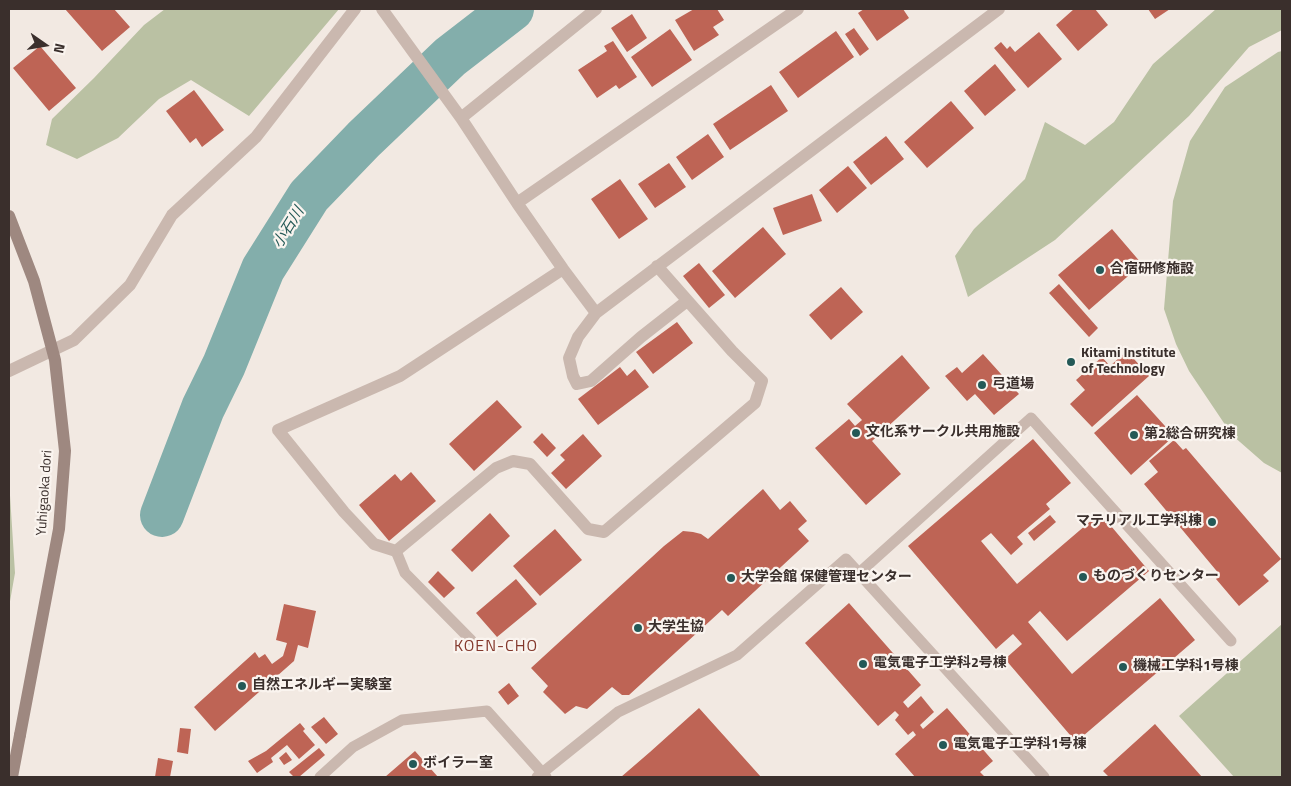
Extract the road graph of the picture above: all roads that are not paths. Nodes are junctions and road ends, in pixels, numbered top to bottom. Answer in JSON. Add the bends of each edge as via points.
{"nodes":[{"id":1,"x":355,"y":9,"type":"edge"},
{"id":2,"x":596,"y":9,"type":"edge"},
{"id":3,"x":798,"y":9,"type":"edge"},
{"id":4,"x":999,"y":9,"type":"edge"},
{"id":5,"x":385,"y":13,"type":"edge"},
{"id":6,"x":461,"y":118,"type":"junction"},
{"id":7,"x":517,"y":203,"type":"junction"},
{"id":8,"x":9,"y":216,"type":"edge"},
{"id":9,"x":657,"y":266,"type":"junction"},
{"id":10,"x":563,"y":270,"type":"junction"},
{"id":11,"x":687,"y":301,"type":"junction"},
{"id":12,"x":596,"y":313,"type":"junction"},
{"id":13,"x":9,"y":371,"type":"edge"},
{"id":14,"x":396,"y":551,"type":"junction"},
{"id":15,"x":859,"y":573,"type":"junction"},
{"id":16,"x":471,"y":640,"type":"dead end"},
{"id":17,"x":1231,"y":640,"type":"dead end"},
{"id":18,"x":542,"y":776,"type":"edge"},
{"id":19,"x":12,"y":777,"type":"edge"},
{"id":20,"x":320,"y":777,"type":"edge"},
{"id":21,"x":1044,"y":777,"type":"edge"}],
"edges":[{"from":1,"to":13,"type":"street","via":[[256,137],[172,214],[130,285],[74,340]]},
{"from":2,"to":6,"type":"street"},
{"from":3,"to":7,"type":"street"},
{"from":4,"to":9,"type":"street"},
{"from":5,"to":6,"type":"street"},
{"from":6,"to":7,"type":"street"},
{"from":7,"to":10,"type":"street"},
{"from":8,"to":19,"type":"street","name":"Yuhigaoka dori","bridge":true,"via":[[34,281],[55,360],[65,451],[59,529]]},
{"from":9,"to":11,"type":"street"},
{"from":9,"to":12,"type":"street"},
{"from":10,"to":12,"type":"street"},
{"from":10,"to":14,"type":"street","via":[[400,376],[278,430],[374,544]]},
{"from":11,"to":12,"type":"street","via":[[591,381],[577,384],[569,358],[578,337]]},
{"from":11,"to":14,"type":"street","via":[[762,381],[756,404],[604,532],[588,530],[530,464],[513,461],[496,468]]},
{"from":14,"to":16,"type":"lane","via":[[405,573]]},
{"from":15,"to":17,"type":"lane","via":[[1032,418]]},
{"from":15,"to":18,"type":"lane","via":[[846,559],[737,655],[618,712]]},
{"from":15,"to":21,"type":"lane"},
{"from":18,"to":20,"type":"lane","via":[[487,711],[402,720],[353,747]]}]}
